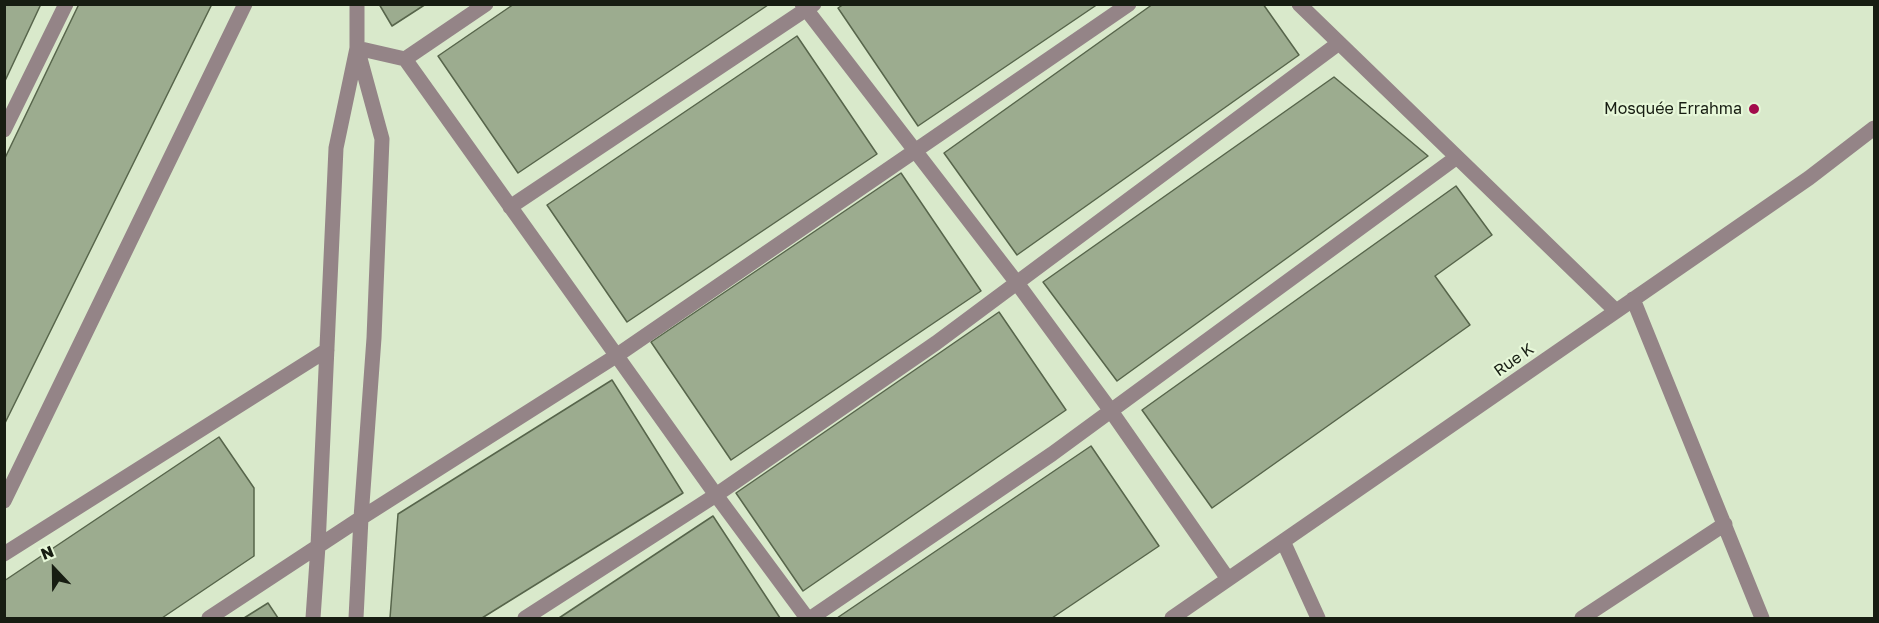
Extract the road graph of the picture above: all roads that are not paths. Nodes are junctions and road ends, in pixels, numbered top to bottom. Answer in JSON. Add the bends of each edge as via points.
{"nodes":[{"id":1,"x":66,"y":4,"type":"edge"},
{"id":2,"x":244,"y":4,"type":"edge"},
{"id":3,"x":357,"y":4,"type":"edge"},
{"id":4,"x":486,"y":4,"type":"edge"},
{"id":5,"x":1129,"y":4,"type":"edge"},
{"id":6,"x":1299,"y":4,"type":"edge"},
{"id":7,"x":807,"y":6,"type":"edge"},
{"id":8,"x":1339,"y":43,"type":"junction"},
{"id":9,"x":357,"y":48,"type":"junction"},
{"id":10,"x":405,"y":59,"type":"junction"},
{"id":11,"x":1875,"y":128,"type":"edge"},
{"id":12,"x":4,"y":129,"type":"edge"},
{"id":13,"x":914,"y":152,"type":"junction"},
{"id":14,"x":1457,"y":157,"type":"junction"},
{"id":15,"x":510,"y":207,"type":"junction"},
{"id":16,"x":1017,"y":283,"type":"junction"},
{"id":17,"x":1633,"y":299,"type":"junction"},
{"id":18,"x":1616,"y":311,"type":"junction"},
{"id":19,"x":327,"y":350,"type":"junction"},
{"id":20,"x":616,"y":356,"type":"junction"},
{"id":21,"x":1111,"y":411,"type":"junction"},
{"id":22,"x":716,"y":495,"type":"junction"},
{"id":23,"x":4,"y":501,"type":"edge"},
{"id":24,"x":361,"y":518,"type":"junction"},
{"id":25,"x":1725,"y":524,"type":"junction"},
{"id":26,"x":1283,"y":541,"type":"junction"},
{"id":27,"x":318,"y":546,"type":"junction"},
{"id":28,"x":4,"y":554,"type":"edge"},
{"id":29,"x":1228,"y":579,"type":"junction"},
{"id":30,"x":209,"y":618,"type":"edge"},
{"id":31,"x":313,"y":618,"type":"edge"},
{"id":32,"x":356,"y":618,"type":"edge"},
{"id":33,"x":525,"y":618,"type":"edge"},
{"id":34,"x":809,"y":618,"type":"edge"},
{"id":35,"x":1172,"y":618,"type":"edge"},
{"id":36,"x":1318,"y":618,"type":"edge"},
{"id":37,"x":1582,"y":618,"type":"edge"},
{"id":38,"x":1762,"y":618,"type":"edge"}],
"edges":[{"from":1,"to":12,"type":"street"},
{"from":2,"to":23,"type":"street"},
{"from":3,"to":9,"type":"street"},
{"from":4,"to":10,"type":"street"},
{"from":5,"to":13,"type":"street"},
{"from":6,"to":8,"type":"street"},
{"from":7,"to":13,"type":"street"},
{"from":7,"to":15,"type":"street"},
{"from":8,"to":14,"type":"street"},
{"from":8,"to":16,"type":"street"},
{"from":9,"to":10,"type":"street"},
{"from":9,"to":19,"type":"street","via":[[336,148]]},
{"from":9,"to":24,"type":"street","via":[[382,139],[374,338]]},
{"from":10,"to":15,"type":"street"},
{"from":11,"to":17,"type":"street","name":"Rue K"},
{"from":13,"to":16,"type":"street"},
{"from":13,"to":20,"type":"street"},
{"from":14,"to":18,"type":"street"},
{"from":14,"to":21,"type":"street"},
{"from":15,"to":20,"type":"street"},
{"from":16,"to":21,"type":"street"},
{"from":16,"to":22,"type":"street"},
{"from":17,"to":18,"type":"street","name":"Rue K"},
{"from":17,"to":25,"type":"street"},
{"from":18,"to":26,"type":"street","name":"Rue K"},
{"from":19,"to":27,"type":"street"},
{"from":19,"to":28,"type":"street"},
{"from":20,"to":22,"type":"street"},
{"from":20,"to":24,"type":"street"},
{"from":21,"to":29,"type":"street"},
{"from":21,"to":34,"type":"street"},
{"from":22,"to":33,"type":"street"},
{"from":22,"to":34,"type":"street"},
{"from":24,"to":27,"type":"street"},
{"from":24,"to":32,"type":"street"},
{"from":25,"to":37,"type":"street"},
{"from":25,"to":38,"type":"street"},
{"from":26,"to":29,"type":"street","name":"Rue K"},
{"from":26,"to":36,"type":"street"},
{"from":27,"to":30,"type":"street"},
{"from":27,"to":31,"type":"street"},
{"from":29,"to":35,"type":"street","name":"Rue K"}]}
